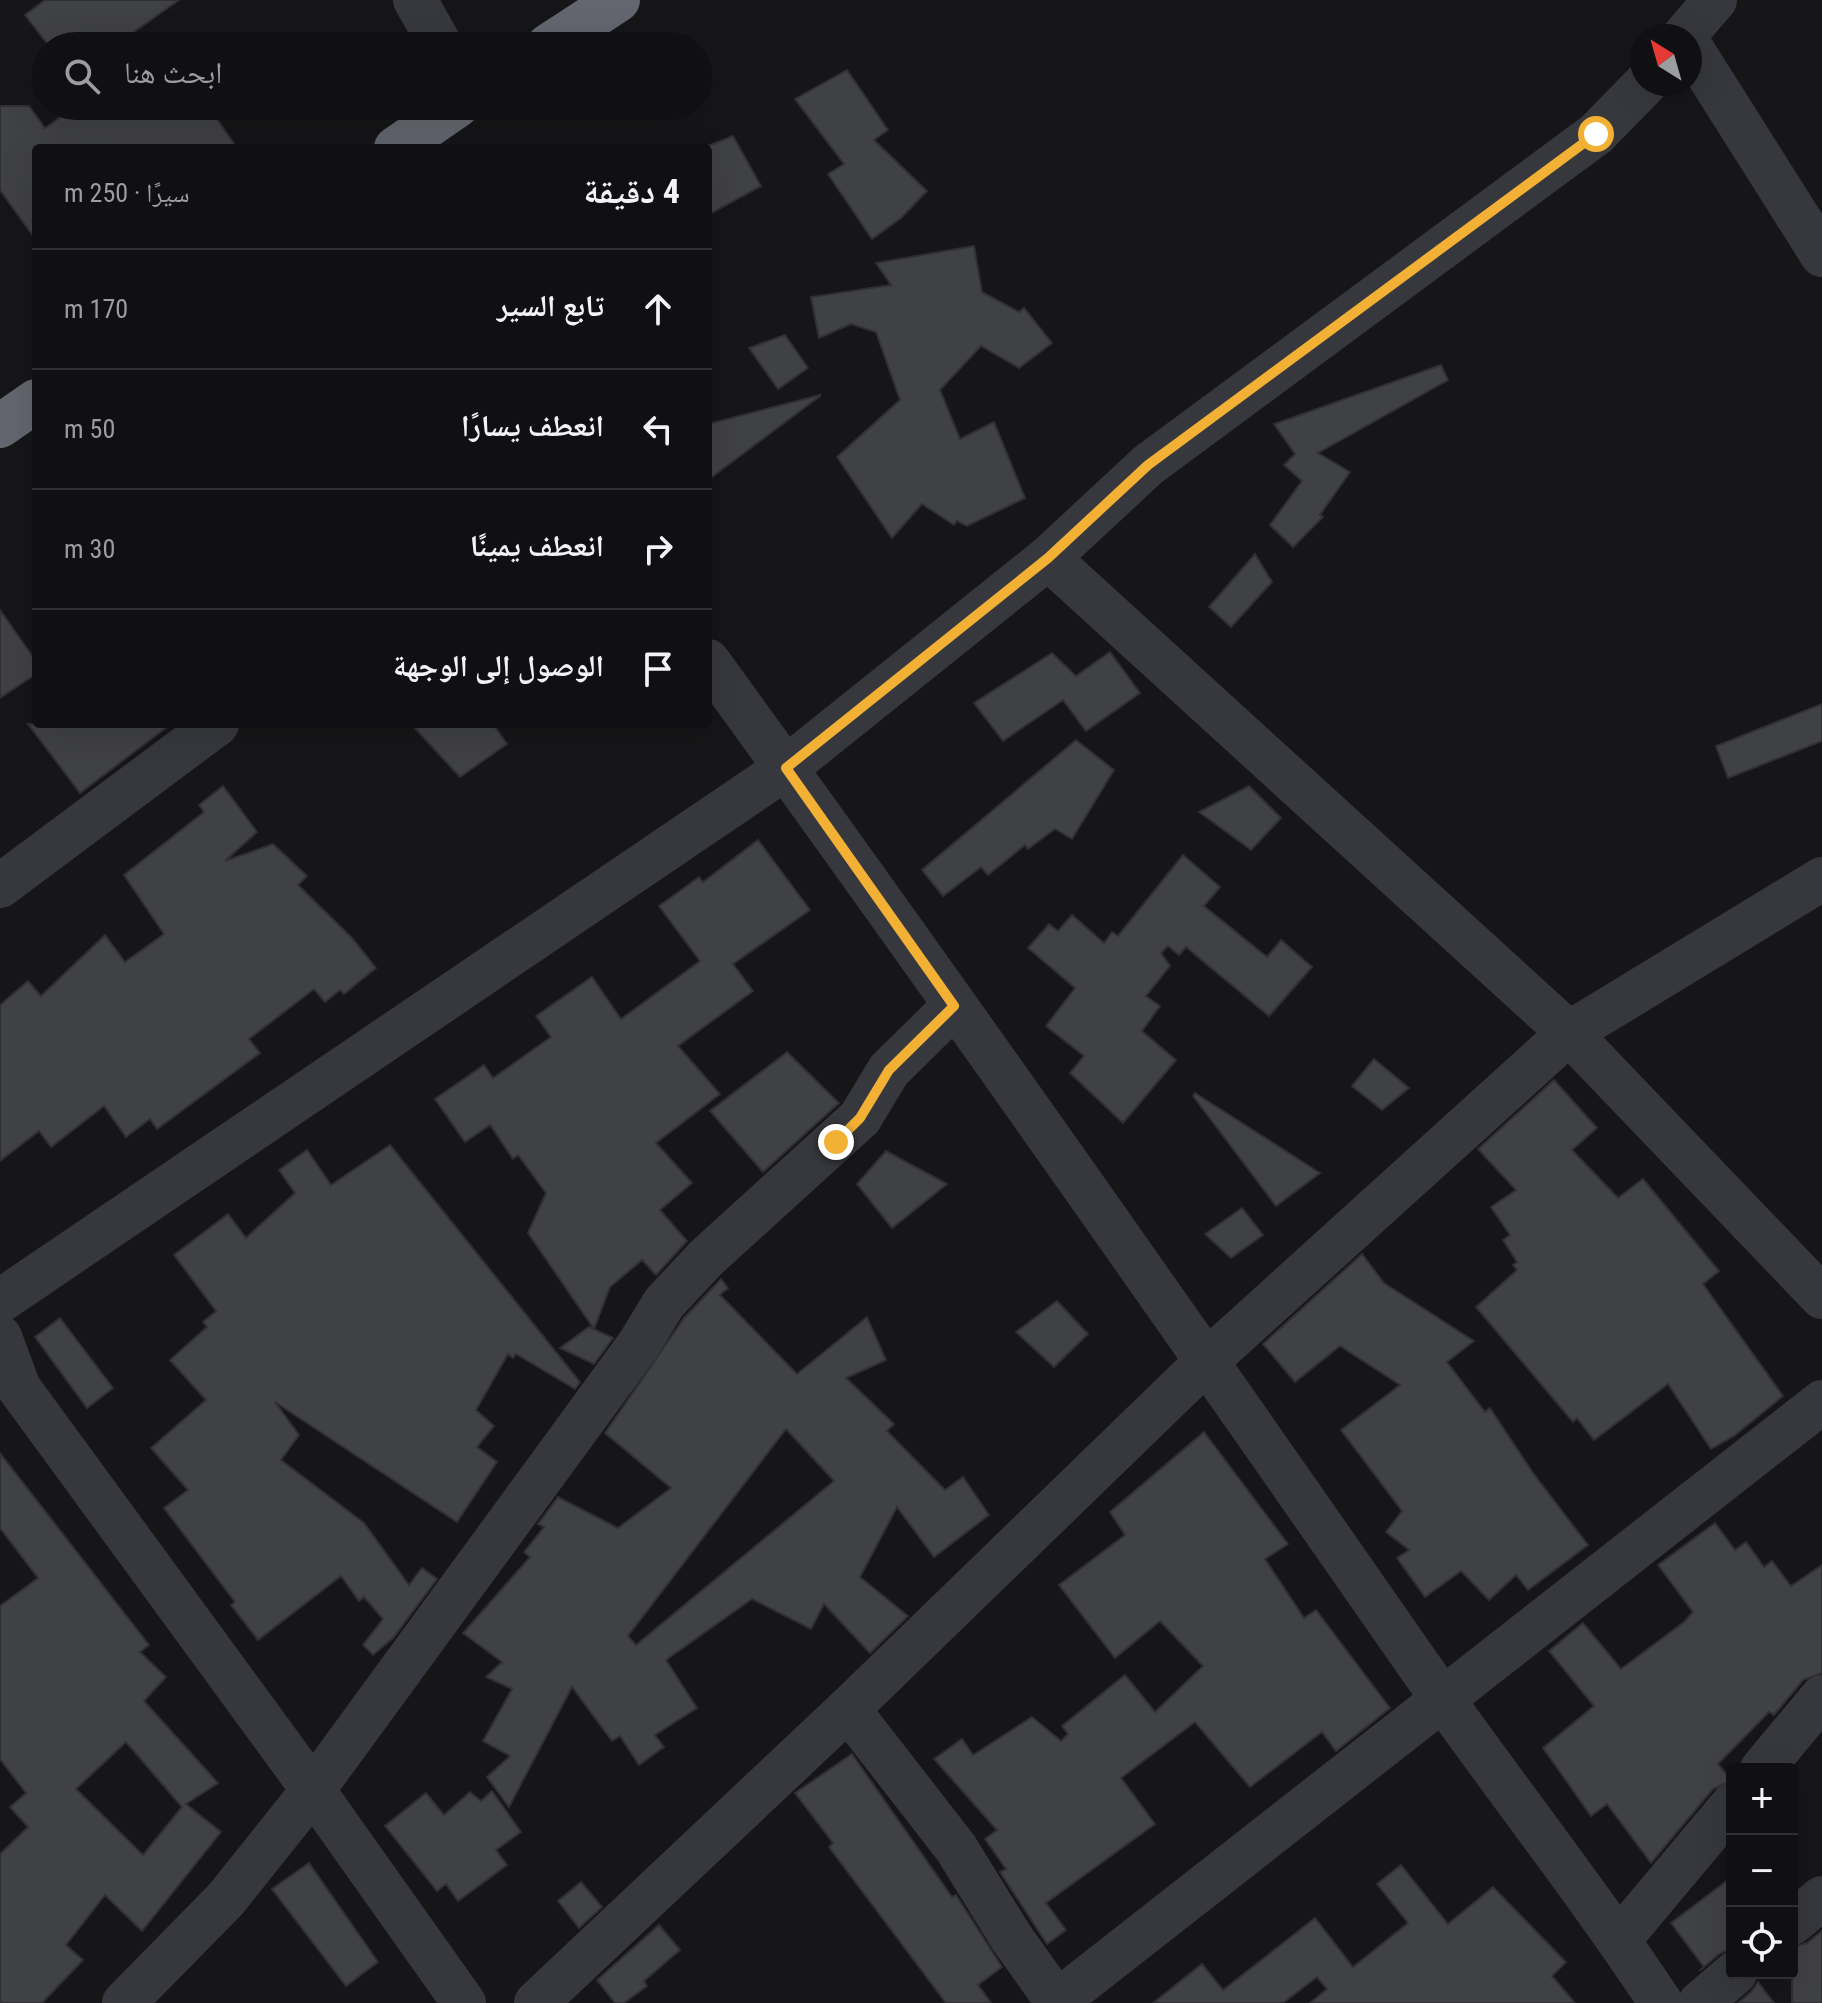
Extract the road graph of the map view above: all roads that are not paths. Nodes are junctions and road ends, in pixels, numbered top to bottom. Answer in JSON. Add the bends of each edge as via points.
{"nodes":[{"id":1,"x":415,"y":0,"type":"edge"},
{"id":2,"x":618,"y":0,"type":"edge"},
{"id":3,"x":1715,"y":0,"type":"edge"},
{"id":4,"x":1694,"y":24,"type":"edge"},
{"id":5,"x":433,"y":32,"type":"edge"},
{"id":6,"x":569,"y":32,"type":"edge"},
{"id":7,"x":1702,"y":65,"type":"edge"},
{"id":8,"x":1633,"y":96,"type":"edge"},
{"id":9,"x":437,"y":120,"type":"edge"},
{"id":10,"x":402,"y":144,"type":"edge"},
{"id":11,"x":1822,"y":255,"type":"edge"},
{"id":12,"x":32,"y":404,"type":"edge"},
{"id":13,"x":0,"y":426,"type":"edge"},
{"id":14,"x":1048,"y":558,"type":"junction"},
{"id":15,"x":712,"y":666,"type":"edge"},
{"id":16,"x":212,"y":728,"type":"edge"},
{"id":17,"x":786,"y":768,"type":"junction"},
{"id":18,"x":1822,"y":879,"type":"edge"},
{"id":19,"x":0,"y":886,"type":"edge"},
{"id":20,"x":954,"y":1006,"type":"junction"},
{"id":21,"x":1569,"y":1033,"type":"junction"},
{"id":22,"x":1822,"y":1297,"type":"edge"},
{"id":23,"x":0,"y":1301,"type":"edge"},
{"id":24,"x":0,"y":1337,"type":"edge"},
{"id":25,"x":1207,"y":1361,"type":"junction"},
{"id":26,"x":1822,"y":1402,"type":"edge"},
{"id":27,"x":1822,"y":1697,"type":"edge"},
{"id":28,"x":1443,"y":1700,"type":"junction"},
{"id":29,"x":848,"y":1709,"type":"junction"},
{"id":30,"x":1767,"y":1763,"type":"edge"},
{"id":31,"x":313,"y":1790,"type":"junction"},
{"id":32,"x":1726,"y":1812,"type":"edge"},
{"id":33,"x":1822,"y":1898,"type":"edge"},
{"id":34,"x":1798,"y":1918,"type":"edge"},
{"id":35,"x":1619,"y":1940,"type":"junction"},
{"id":36,"x":1728,"y":1979,"type":"edge"},
{"id":37,"x":124,"y":2003,"type":"edge"},
{"id":38,"x":464,"y":2003,"type":"edge"},
{"id":39,"x":536,"y":2003,"type":"edge"},
{"id":40,"x":1057,"y":2003,"type":"edge"},
{"id":41,"x":1661,"y":2003,"type":"edge"},
{"id":42,"x":1700,"y":2003,"type":"edge"}],
"edges":[{"from":1,"to":5,"type":"street"},
{"from":2,"to":6,"type":"highway"},
{"from":3,"to":4,"type":"street"},
{"from":7,"to":11,"type":"street"},
{"from":8,"to":14,"type":"street","via":[[1596,134],[1148,465]]},
{"from":9,"to":10,"type":"highway"},
{"from":12,"to":13,"type":"highway"},
{"from":14,"to":17,"type":"street"},
{"from":14,"to":21,"type":"street"},
{"from":15,"to":17,"type":"street"},
{"from":16,"to":19,"type":"street"},
{"from":17,"to":20,"type":"street"},
{"from":17,"to":23,"type":"street"},
{"from":18,"to":21,"type":"street"},
{"from":20,"to":25,"type":"street"},
{"from":20,"to":31,"type":"street","via":[[889,1070],[860,1118],[664,1303]]},
{"from":21,"to":22,"type":"street"},
{"from":21,"to":25,"type":"street"},
{"from":24,"to":31,"type":"street","via":[[19,1388]]},
{"from":25,"to":28,"type":"street"},
{"from":25,"to":29,"type":"street"},
{"from":26,"to":28,"type":"street"},
{"from":27,"to":30,"type":"street"},
{"from":28,"to":35,"type":"street"},
{"from":28,"to":40,"type":"street"},
{"from":29,"to":39,"type":"street"},
{"from":29,"to":40,"type":"street","via":[[956,1848]]},
{"from":31,"to":37,"type":"street","via":[[226,1899]]},
{"from":31,"to":38,"type":"street"},
{"from":32,"to":35,"type":"street"},
{"from":33,"to":34,"type":"street"},
{"from":35,"to":41,"type":"street"},
{"from":36,"to":42,"type":"street"}]}
